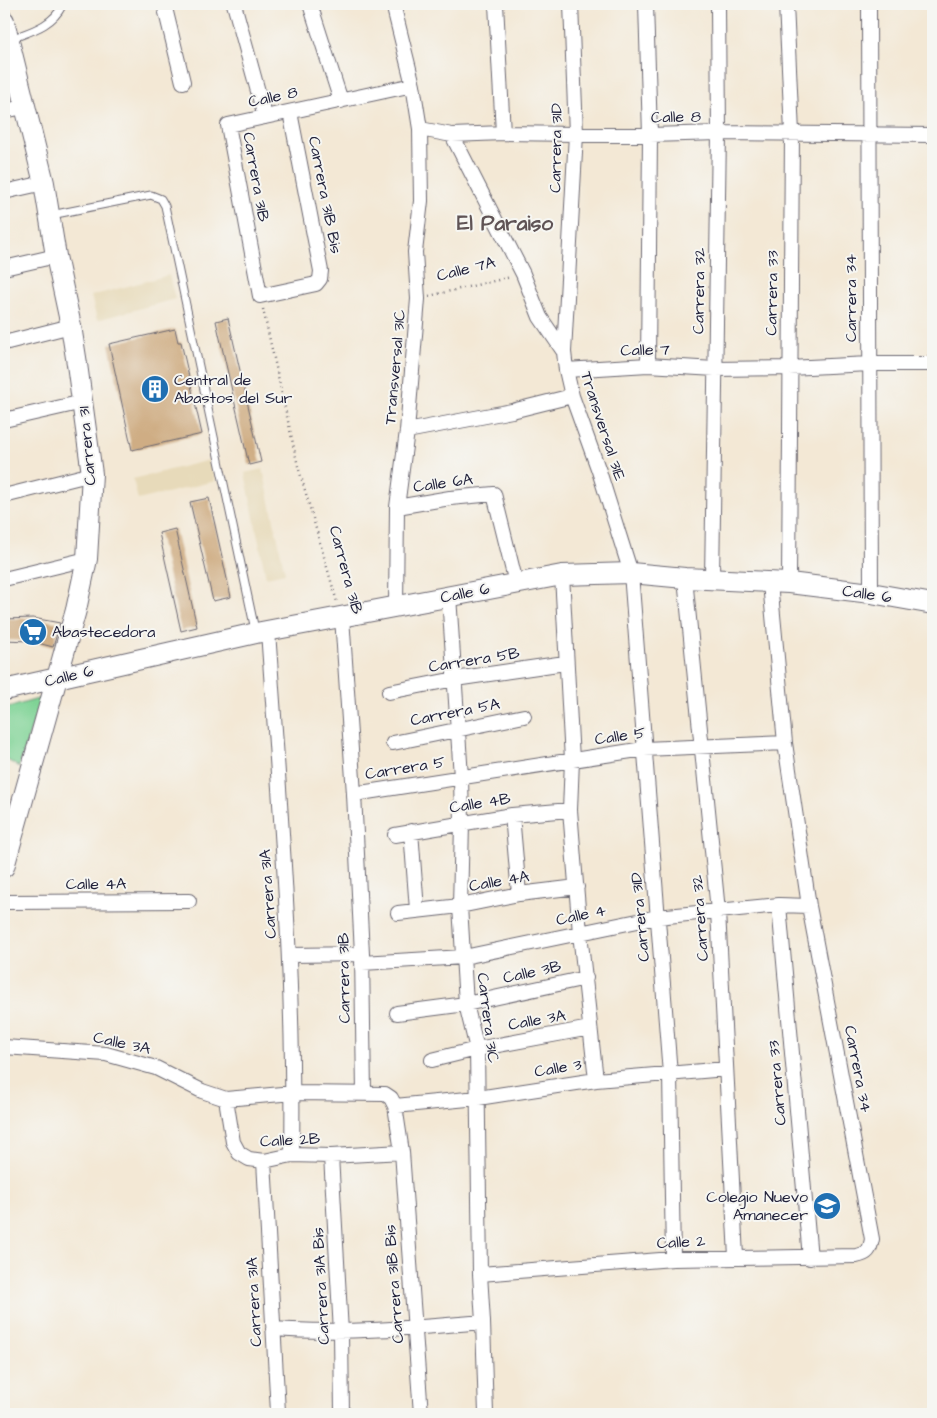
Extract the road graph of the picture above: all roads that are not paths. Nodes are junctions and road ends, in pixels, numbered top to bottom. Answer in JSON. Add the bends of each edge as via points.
{"nodes":[{"id":1,"x":164,"y":4,"type":"edge"},
{"id":2,"x":234,"y":4,"type":"edge"},
{"id":3,"x":310,"y":4,"type":"edge"},
{"id":4,"x":393,"y":4,"type":"edge"},
{"id":5,"x":496,"y":4,"type":"edge"},
{"id":6,"x":571,"y":4,"type":"edge"},
{"id":7,"x":646,"y":4,"type":"edge"},
{"id":8,"x":718,"y":4,"type":"edge"},
{"id":9,"x":786,"y":4,"type":"edge"},
{"id":10,"x":869,"y":4,"type":"edge"},
{"id":11,"x":62,"y":6,"type":"dead end"},
{"id":12,"x":5,"y":34,"type":"edge"},
{"id":13,"x":183,"y":82,"type":"dead end"},
{"id":14,"x":413,"y":85,"type":"junction"},
{"id":15,"x":341,"y":100,"type":"junction"},
{"id":16,"x":24,"y":107,"type":"junction"},
{"id":17,"x":4,"y":112,"type":"edge"},
{"id":18,"x":290,"y":112,"type":"junction"},
{"id":19,"x":265,"y":117,"type":"junction"},
{"id":20,"x":228,"y":125,"type":"joint"},
{"id":21,"x":420,"y":129,"type":"junction"},
{"id":22,"x":503,"y":132,"type":"junction"},
{"id":23,"x":719,"y":133,"type":"junction"},
{"id":24,"x":792,"y":133,"type":"junction"},
{"id":25,"x":869,"y":133,"type":"junction"},
{"id":26,"x":576,"y":134,"type":"junction"},
{"id":27,"x":452,"y":135,"type":"junction"},
{"id":28,"x":650,"y":135,"type":"junction"},
{"id":29,"x":933,"y":135,"type":"edge"},
{"id":30,"x":44,"y":183,"type":"junction"},
{"id":31,"x":4,"y":192,"type":"edge"},
{"id":32,"x":48,"y":216,"type":"junction"},
{"id":33,"x":56,"y":256,"type":"junction"},
{"id":34,"x":4,"y":268,"type":"edge"},
{"id":35,"x":260,"y":296,"type":"joint"},
{"id":36,"x":71,"y":326,"type":"junction"},
{"id":37,"x":4,"y":343,"type":"edge"},
{"id":38,"x":564,"y":352,"type":"junction"},
{"id":39,"x":869,"y":364,"type":"junction"},
{"id":40,"x":933,"y":364,"type":"edge"},
{"id":41,"x":648,"y":365,"type":"junction"},
{"id":42,"x":789,"y":368,"type":"junction"},
{"id":43,"x":715,"y":369,"type":"junction"},
{"id":44,"x":566,"y":370,"type":"junction"},
{"id":45,"x":572,"y":396,"type":"junction"},
{"id":46,"x":83,"y":402,"type":"junction"},
{"id":47,"x":4,"y":420,"type":"edge"},
{"id":48,"x":407,"y":431,"type":"junction"},
{"id":49,"x":92,"y":474,"type":"junction"},
{"id":50,"x":4,"y":496,"type":"edge"},
{"id":51,"x":397,"y":507,"type":"junction"},
{"id":52,"x":87,"y":559,"type":"junction"},
{"id":53,"x":631,"y":573,"type":"junction"},
{"id":54,"x":562,"y":574,"type":"junction"},
{"id":55,"x":685,"y":578,"type":"junction"},
{"id":56,"x":712,"y":578,"type":"junction"},
{"id":57,"x":4,"y":579,"type":"edge"},
{"id":58,"x":516,"y":583,"type":"junction"},
{"id":59,"x":779,"y":583,"type":"junction"},
{"id":60,"x":870,"y":593,"type":"junction"},
{"id":61,"x":450,"y":596,"type":"junction"},
{"id":62,"x":933,"y":604,"type":"edge"},
{"id":63,"x":396,"y":607,"type":"junction"},
{"id":64,"x":342,"y":618,"type":"junction"},
{"id":65,"x":262,"y":632,"type":"junction"},
{"id":66,"x":565,"y":663,"type":"junction"},
{"id":67,"x":56,"y":679,"type":"junction"},
{"id":68,"x":455,"y":680,"type":"junction"},
{"id":69,"x":4,"y":690,"type":"edge"},
{"id":70,"x":389,"y":692,"type":"dead end"},
{"id":71,"x":524,"y":716,"type":"dead end"},
{"id":72,"x":458,"y":730,"type":"junction"},
{"id":73,"x":392,"y":742,"type":"dead end"},
{"id":74,"x":785,"y":743,"type":"junction"},
{"id":75,"x":701,"y":747,"type":"junction"},
{"id":76,"x":644,"y":749,"type":"junction"},
{"id":77,"x":572,"y":760,"type":"junction"},
{"id":78,"x":461,"y":776,"type":"junction"},
{"id":79,"x":354,"y":794,"type":"junction"},
{"id":80,"x":570,"y":810,"type":"junction"},
{"id":81,"x":512,"y":815,"type":"junction"},
{"id":82,"x":462,"y":824,"type":"junction"},
{"id":83,"x":411,"y":832,"type":"junction"},
{"id":84,"x":8,"y":834,"type":"edge"},
{"id":85,"x":395,"y":834,"type":"dead end"},
{"id":86,"x":4,"y":867,"type":"edge"},
{"id":87,"x":577,"y":886,"type":"junction"},
{"id":88,"x":519,"y":894,"type":"junction"},
{"id":89,"x":189,"y":901,"type":"dead end"},
{"id":90,"x":4,"y":902,"type":"edge"},
{"id":91,"x":779,"y":905,"type":"junction"},
{"id":92,"x":460,"y":906,"type":"junction"},
{"id":93,"x":809,"y":906,"type":"junction"},
{"id":94,"x":417,"y":910,"type":"junction"},
{"id":95,"x":718,"y":911,"type":"junction"},
{"id":96,"x":398,"y":913,"type":"dead end"},
{"id":97,"x":657,"y":917,"type":"junction"},
{"id":98,"x":580,"y":933,"type":"junction"},
{"id":99,"x":290,"y":955,"type":"junction"},
{"id":100,"x":464,"y":957,"type":"junction"},
{"id":101,"x":362,"y":959,"type":"junction"},
{"id":102,"x":586,"y":978,"type":"junction"},
{"id":103,"x":466,"y":1004,"type":"junction"},
{"id":104,"x":397,"y":1013,"type":"dead end"},
{"id":105,"x":590,"y":1028,"type":"junction"},
{"id":106,"x":4,"y":1047,"type":"edge"},
{"id":107,"x":477,"y":1049,"type":"junction"},
{"id":108,"x":432,"y":1060,"type":"dead end"},
{"id":109,"x":726,"y":1069,"type":"junction"},
{"id":110,"x":670,"y":1074,"type":"junction"},
{"id":111,"x":596,"y":1080,"type":"junction"},
{"id":112,"x":293,"y":1093,"type":"junction"},
{"id":113,"x":364,"y":1094,"type":"junction"},
{"id":114,"x":478,"y":1098,"type":"junction"},
{"id":115,"x":226,"y":1099,"type":"junction"},
{"id":116,"x":395,"y":1106,"type":"junction"},
{"id":117,"x":402,"y":1152,"type":"junction"},
{"id":118,"x":292,"y":1155,"type":"junction"},
{"id":119,"x":331,"y":1156,"type":"junction"},
{"id":120,"x":264,"y":1161,"type":"junction"},
{"id":121,"x":872,"y":1239,"type":"joint"},
{"id":122,"x":736,"y":1257,"type":"junction"},
{"id":123,"x":810,"y":1258,"type":"junction"},
{"id":124,"x":673,"y":1260,"type":"junction"},
{"id":125,"x":480,"y":1274,"type":"junction"},
{"id":126,"x":483,"y":1322,"type":"junction"},
{"id":127,"x":415,"y":1328,"type":"junction"},
{"id":128,"x":272,"y":1329,"type":"junction"},
{"id":129,"x":341,"y":1332,"type":"junction"},
{"id":130,"x":278,"y":1412,"type":"dead end"},
{"id":131,"x":342,"y":1414,"type":"edge"},
{"id":132,"x":421,"y":1414,"type":"edge"},
{"id":133,"x":486,"y":1414,"type":"edge"}],
"edges":[{"from":1,"to":13,"type":"street"},
{"from":2,"to":19,"type":"street"},
{"from":3,"to":15,"type":"street"},
{"from":4,"to":14,"type":"street"},
{"from":5,"to":22,"type":"street"},
{"from":6,"to":26,"type":"street","name":"Carrera 31D"},
{"from":7,"to":28,"type":"street"},
{"from":8,"to":23,"type":"street","name":"Carrera 32"},
{"from":9,"to":24,"type":"street","name":"Carrera 33"},
{"from":10,"to":25,"type":"street","name":"Carrera 34"},
{"from":11,"to":12,"type":"lane","via":[[47,24]]},
{"from":12,"to":16,"type":"street","name":"Carrera 31"},
{"from":14,"to":15,"type":"street","name":"Calle 8"},
{"from":14,"to":21,"type":"street"},
{"from":15,"to":18,"type":"street","name":"Calle 8"},
{"from":16,"to":17,"type":"street"},
{"from":16,"to":30,"type":"street","name":"Carrera 31"},
{"from":18,"to":19,"type":"street","name":"Calle 8"},
{"from":18,"to":35,"type":"street","name":"Carrera 31B Bis","via":[[322,271],[316,284]]},
{"from":19,"to":20,"type":"street","name":"Calle 8"},
{"from":20,"to":35,"type":"street","name":"Carrera 31B"},
{"from":21,"to":27,"type":"street","name":"Calle 8"},
{"from":21,"to":48,"type":"street","name":"Transversal 31C","via":[[421,201],[416,252],[418,299]]},
{"from":22,"to":26,"type":"street","name":"Calle 8"},
{"from":22,"to":27,"type":"street","name":"Calle 8"},
{"from":23,"to":24,"type":"street","name":"Calle 8"},
{"from":23,"to":28,"type":"street","name":"Calle 8"},
{"from":23,"to":43,"type":"street","name":"Carrera 32"},
{"from":24,"to":25,"type":"street","name":"Calle 8"},
{"from":24,"to":42,"type":"street","name":"Carrera 33"},
{"from":25,"to":29,"type":"street","name":"Calle 8"},
{"from":25,"to":39,"type":"street","name":"Carrera 34"},
{"from":26,"to":28,"type":"street","name":"Calle 8"},
{"from":26,"to":38,"type":"street","name":"Carrera 31D"},
{"from":27,"to":38,"type":"street","name":"Transversal 31E","via":[[523,274],[540,317]]},
{"from":28,"to":41,"type":"street"},
{"from":30,"to":31,"type":"street"},
{"from":30,"to":32,"type":"street","name":"Carrera 31"},
{"from":32,"to":33,"type":"street","name":"Carrera 31"},
{"from":32,"to":65,"type":"lane","via":[[151,195],[165,206]]},
{"from":33,"to":34,"type":"street"},
{"from":33,"to":36,"type":"street","name":"Carrera 31"},
{"from":36,"to":37,"type":"street"},
{"from":36,"to":46,"type":"street","name":"Carrera 31"},
{"from":38,"to":44,"type":"street","name":"Transversal 31E"},
{"from":39,"to":40,"type":"street","name":"Calle 7"},
{"from":39,"to":42,"type":"street","name":"Calle 7"},
{"from":39,"to":60,"type":"street","name":"Carrera 34"},
{"from":41,"to":43,"type":"street","name":"Calle 7"},
{"from":41,"to":44,"type":"street","name":"Calle 7"},
{"from":42,"to":43,"type":"street","name":"Calle 7"},
{"from":42,"to":59,"type":"street","name":"Carrera 33"},
{"from":43,"to":56,"type":"street","name":"Carrera 32"},
{"from":44,"to":45,"type":"street","name":"Transversal 31E"},
{"from":45,"to":48,"type":"street"},
{"from":45,"to":53,"type":"street","name":"Transversal 31E"},
{"from":46,"to":47,"type":"street"},
{"from":46,"to":49,"type":"street","name":"Carrera 31"},
{"from":48,"to":51,"type":"street","name":"Transversal 31C"},
{"from":49,"to":50,"type":"street"},
{"from":49,"to":52,"type":"street","name":"Carrera 31"},
{"from":51,"to":58,"type":"street","name":"Calle 6A","via":[[494,494]]},
{"from":51,"to":63,"type":"street","name":"Transversal 31C"},
{"from":52,"to":57,"type":"street"},
{"from":52,"to":67,"type":"street","name":"Carrera 31"},
{"from":53,"to":54,"type":"street","name":"Calle 6"},
{"from":53,"to":55,"type":"street","name":"Calle 6"},
{"from":53,"to":76,"type":"street","name":"Carrera 31D"},
{"from":54,"to":58,"type":"street","name":"Calle 6"},
{"from":54,"to":66,"type":"street"},
{"from":55,"to":56,"type":"street","name":"Calle 6"},
{"from":55,"to":75,"type":"street","name":"Carrera 32"},
{"from":56,"to":59,"type":"street","name":"Calle 6"},
{"from":58,"to":61,"type":"street","name":"Calle 6"},
{"from":59,"to":60,"type":"street","name":"Calle 6"},
{"from":59,"to":74,"type":"street","name":"Carrera 33"},
{"from":60,"to":62,"type":"street","name":"Calle 6"},
{"from":61,"to":63,"type":"street","name":"Calle 6"},
{"from":61,"to":68,"type":"street","name":"Carrera 31C"},
{"from":63,"to":64,"type":"street","name":"Calle 6"},
{"from":64,"to":65,"type":"street","name":"Calle 6"},
{"from":64,"to":79,"type":"street","name":"Carrera 31B"},
{"from":65,"to":67,"type":"street","name":"Calle 6"},
{"from":65,"to":99,"type":"street","name":"Carrera 31A"},
{"from":66,"to":68,"type":"street","name":"Carrera 5B"},
{"from":66,"to":77,"type":"street"},
{"from":67,"to":69,"type":"street","name":"Calle 6"},
{"from":67,"to":84,"type":"street","name":"Carrera 31"},
{"from":68,"to":70,"type":"street","name":"Carrera 5B"},
{"from":68,"to":72,"type":"street","name":"Carrera 31C"},
{"from":71,"to":72,"type":"street","name":"Carrera 5A"},
{"from":72,"to":73,"type":"street","name":"Carrera 5A"},
{"from":72,"to":78,"type":"street","name":"Carrera 31C"},
{"from":74,"to":75,"type":"street","name":"Calle 5"},
{"from":74,"to":93,"type":"street","name":"Carrera 33"},
{"from":75,"to":76,"type":"street","name":"Calle 5"},
{"from":75,"to":95,"type":"street","name":"Carrera 32"},
{"from":76,"to":77,"type":"street","name":"Calle 5"},
{"from":76,"to":97,"type":"street","name":"Carrera 31D"},
{"from":77,"to":78,"type":"street","name":"Calle 5"},
{"from":77,"to":80,"type":"street"},
{"from":78,"to":79,"type":"street","name":"Carrera 5"},
{"from":78,"to":82,"type":"street","name":"Carrera 31C"},
{"from":79,"to":101,"type":"street","name":"Carrera 31B"},
{"from":80,"to":81,"type":"street","name":"Calle 4B"},
{"from":80,"to":87,"type":"street"},
{"from":81,"to":82,"type":"street","name":"Calle 4B"},
{"from":81,"to":88,"type":"street"},
{"from":82,"to":83,"type":"street","name":"Calle 4B"},
{"from":82,"to":92,"type":"street","name":"Carrera 31C"},
{"from":83,"to":85,"type":"street","name":"Calle 4B"},
{"from":83,"to":94,"type":"street"},
{"from":84,"to":86,"type":"street","name":"Carrera 31"},
{"from":87,"to":88,"type":"street","name":"Calle 4A"},
{"from":87,"to":98,"type":"street"},
{"from":88,"to":92,"type":"street","name":"Calle 4A"},
{"from":89,"to":90,"type":"street","name":"Calle 4A"},
{"from":91,"to":93,"type":"street","name":"Calle 4"},
{"from":91,"to":95,"type":"street","name":"Calle 4"},
{"from":91,"to":123,"type":"street","name":"Carrera 33"},
{"from":92,"to":94,"type":"street","name":"Calle 4A"},
{"from":92,"to":100,"type":"street","name":"Carrera 31C"},
{"from":93,"to":121,"type":"street","name":"Carrera 34"},
{"from":94,"to":96,"type":"street","name":"Calle 4A"},
{"from":95,"to":97,"type":"street","name":"Calle 4"},
{"from":95,"to":109,"type":"street","name":"Carrera 32"},
{"from":97,"to":98,"type":"street","name":"Calle 4"},
{"from":97,"to":110,"type":"street","name":"Carrera 31D"},
{"from":98,"to":100,"type":"street","name":"Calle 4"},
{"from":98,"to":102,"type":"street"},
{"from":99,"to":101,"type":"street","name":"Calle 4"},
{"from":99,"to":112,"type":"street","name":"Carrera 31A"},
{"from":100,"to":101,"type":"street","name":"Calle 4"},
{"from":100,"to":103,"type":"street","name":"Carrera 31C"},
{"from":101,"to":113,"type":"street","name":"Carrera 31B"},
{"from":102,"to":103,"type":"street","name":"Calle 3B"},
{"from":102,"to":105,"type":"street"},
{"from":103,"to":104,"type":"street","name":"Calle 3B"},
{"from":103,"to":107,"type":"street","name":"Carrera 31C"},
{"from":105,"to":107,"type":"street","name":"Calle 3A"},
{"from":105,"to":111,"type":"street"},
{"from":106,"to":115,"type":"street","name":"Calle 3A","via":[[106,1054],[156,1068]]},
{"from":107,"to":108,"type":"street","name":"Calle 3A"},
{"from":107,"to":114,"type":"street","name":"Carrera 31C"},
{"from":109,"to":110,"type":"street","name":"Calle 3"},
{"from":109,"to":122,"type":"street","name":"Carrera 32"},
{"from":110,"to":111,"type":"street","name":"Calle 3"},
{"from":110,"to":124,"type":"street","name":"Carrera 31D"},
{"from":111,"to":114,"type":"street","name":"Calle 3"},
{"from":112,"to":113,"type":"street"},
{"from":112,"to":115,"type":"street"},
{"from":112,"to":118,"type":"street","name":"Carrera 31A"},
{"from":113,"to":116,"type":"street","via":[[385,1094]]},
{"from":114,"to":116,"type":"street","name":"Calle 3"},
{"from":114,"to":125,"type":"street","name":"Carrera 31C"},
{"from":115,"to":120,"type":"street","name":"Calle 2B","via":[[233,1142],[239,1153],[249,1159]]},
{"from":116,"to":117,"type":"street","name":"Carrera 31B Bis"},
{"from":117,"to":119,"type":"street","name":"Calle 2B"},
{"from":117,"to":127,"type":"street","name":"Carrera 31B Bis"},
{"from":118,"to":119,"type":"street","name":"Calle 2B"},
{"from":118,"to":120,"type":"street","name":"Calle 2B"},
{"from":119,"to":129,"type":"street","name":"Carrera 31A Bis"},
{"from":120,"to":128,"type":"street","name":"Carrera 31A"},
{"from":121,"to":123,"type":"street","name":"Calle 2","via":[[866,1254]]},
{"from":122,"to":123,"type":"street","name":"Calle 2"},
{"from":122,"to":124,"type":"street","name":"Calle 2"},
{"from":124,"to":125,"type":"street","name":"Calle 2"},
{"from":125,"to":126,"type":"street","name":"Carrera 31C"},
{"from":126,"to":127,"type":"street"},
{"from":126,"to":133,"type":"street","name":"Carrera 31C"},
{"from":127,"to":129,"type":"street"},
{"from":127,"to":132,"type":"street","name":"Carrera 31B Bis"},
{"from":128,"to":129,"type":"street"},
{"from":128,"to":130,"type":"street","name":"Carrera 31A"},
{"from":129,"to":131,"type":"street","name":"Carrera 31A Bis"}]}
